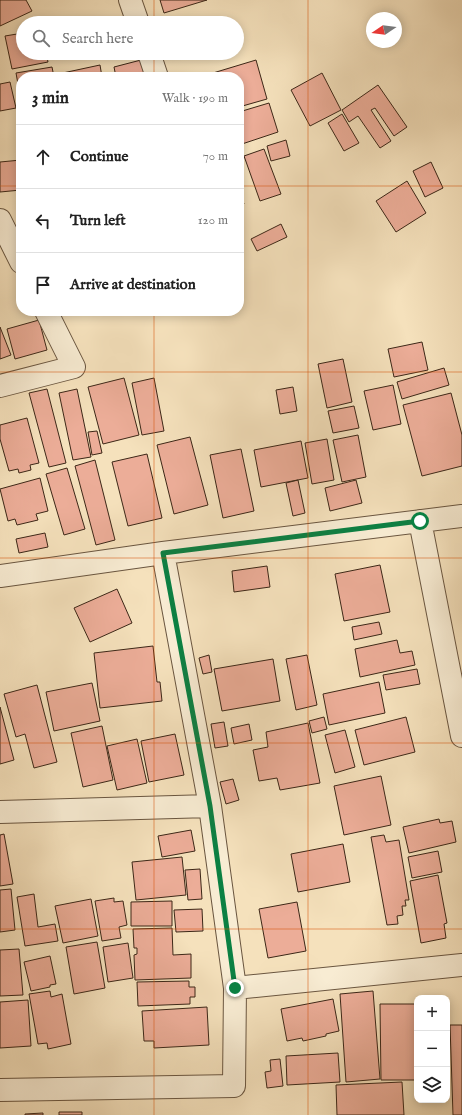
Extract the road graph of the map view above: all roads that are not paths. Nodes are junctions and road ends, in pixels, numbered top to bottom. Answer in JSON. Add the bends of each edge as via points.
{"nodes":[{"id":1,"x":130,"y":0,"type":"edge"},
{"id":2,"x":136,"y":16,"type":"edge"},
{"id":3,"x":151,"y":60,"type":"edge"},
{"id":4,"x":155,"y":72,"type":"edge"},
{"id":5,"x":0,"y":220,"type":"edge"},
{"id":6,"x":16,"y":252,"type":"edge"},
{"id":7,"x":49,"y":316,"type":"edge"},
{"id":8,"x":0,"y":386,"type":"edge"},
{"id":9,"x":462,"y":516,"type":"edge"},
{"id":10,"x":420,"y":521,"type":"junction"},
{"id":11,"x":163,"y":553,"type":"junction"},
{"id":12,"x":0,"y":576,"type":"edge"},
{"id":13,"x":462,"y":736,"type":"edge"},
{"id":14,"x":210,"y":806,"type":"junction"},
{"id":15,"x":0,"y":812,"type":"edge"},
{"id":16,"x":462,"y":964,"type":"edge"},
{"id":17,"x":235,"y":988,"type":"junction"},
{"id":18,"x":0,"y":1090,"type":"edge"}],
"edges":[{"from":1,"to":2,"type":"street"},
{"from":3,"to":4,"type":"street"},
{"from":5,"to":6,"type":"street"},
{"from":7,"to":8,"type":"street","via":[[74,366]]},
{"from":9,"to":10,"type":"street"},
{"from":10,"to":11,"type":"street"},
{"from":10,"to":13,"type":"street"},
{"from":11,"to":12,"type":"street"},
{"from":11,"to":14,"type":"street"},
{"from":14,"to":15,"type":"street"},
{"from":14,"to":17,"type":"street"},
{"from":16,"to":17,"type":"street"},
{"from":17,"to":18,"type":"street","via":[[234,1086]]}]}
